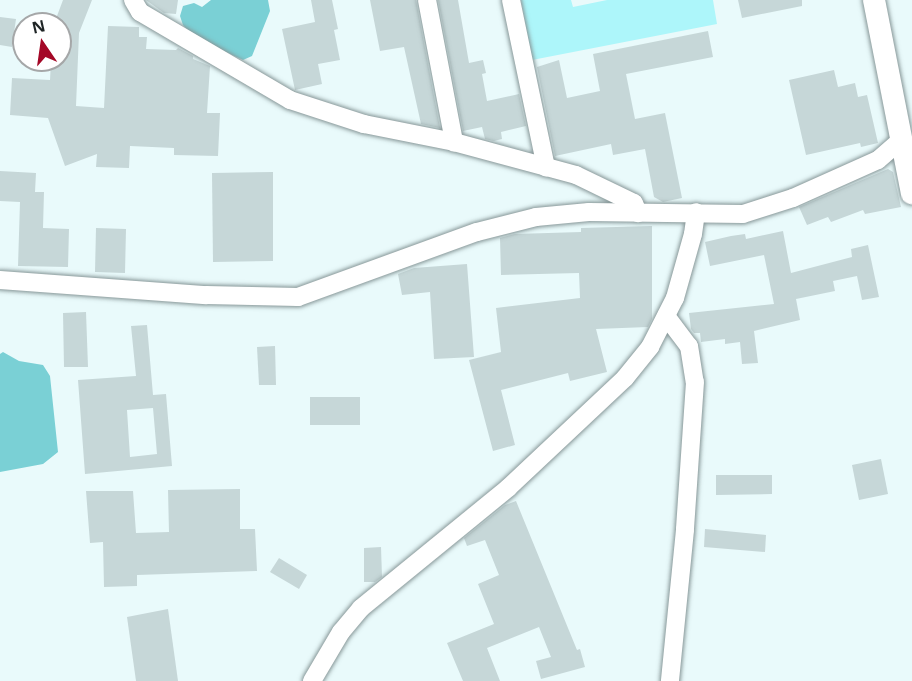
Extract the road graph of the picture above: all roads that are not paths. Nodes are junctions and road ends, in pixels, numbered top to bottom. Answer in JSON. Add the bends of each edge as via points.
{"nodes":[{"id":1,"x":133,"y":0,"type":"edge"},
{"id":2,"x":427,"y":0,"type":"edge"},
{"id":3,"x":511,"y":0,"type":"edge"},
{"id":4,"x":874,"y":0,"type":"edge"},
{"id":5,"x":907,"y":137,"type":"edge"},
{"id":6,"x":454,"y":142,"type":"junction"},
{"id":7,"x":546,"y":166,"type":"junction"},
{"id":8,"x":912,"y":193,"type":"edge"},
{"id":9,"x":696,"y":212,"type":"junction"},
{"id":10,"x":638,"y":213,"type":"junction"},
{"id":11,"x":0,"y":280,"type":"edge"},
{"id":12,"x":666,"y":316,"type":"junction"},
{"id":13,"x":312,"y":681,"type":"edge"},
{"id":14,"x":670,"y":681,"type":"edge"}],
"edges":[{"from":1,"to":6,"type":"street","via":[[140,12],[290,100],[364,124]]},
{"from":2,"to":6,"type":"street"},
{"from":3,"to":7,"type":"street"},
{"from":4,"to":5,"type":"street"},
{"from":5,"to":8,"type":"street"},
{"from":5,"to":9,"type":"street","via":[[878,160],[767,207],[743,214]]},
{"from":6,"to":7,"type":"street"},
{"from":7,"to":10,"type":"street","via":[[576,175],[634,203]]},
{"from":9,"to":10,"type":"street"},
{"from":9,"to":12,"type":"street","via":[[675,298]]},
{"from":10,"to":11,"type":"street","via":[[589,212],[510,222],[298,297],[206,295]]},
{"from":12,"to":13,"type":"street","via":[[650,347],[624,378],[508,488],[361,608],[341,632]]},
{"from":12,"to":14,"type":"street","via":[[689,346],[695,382]]}]}
